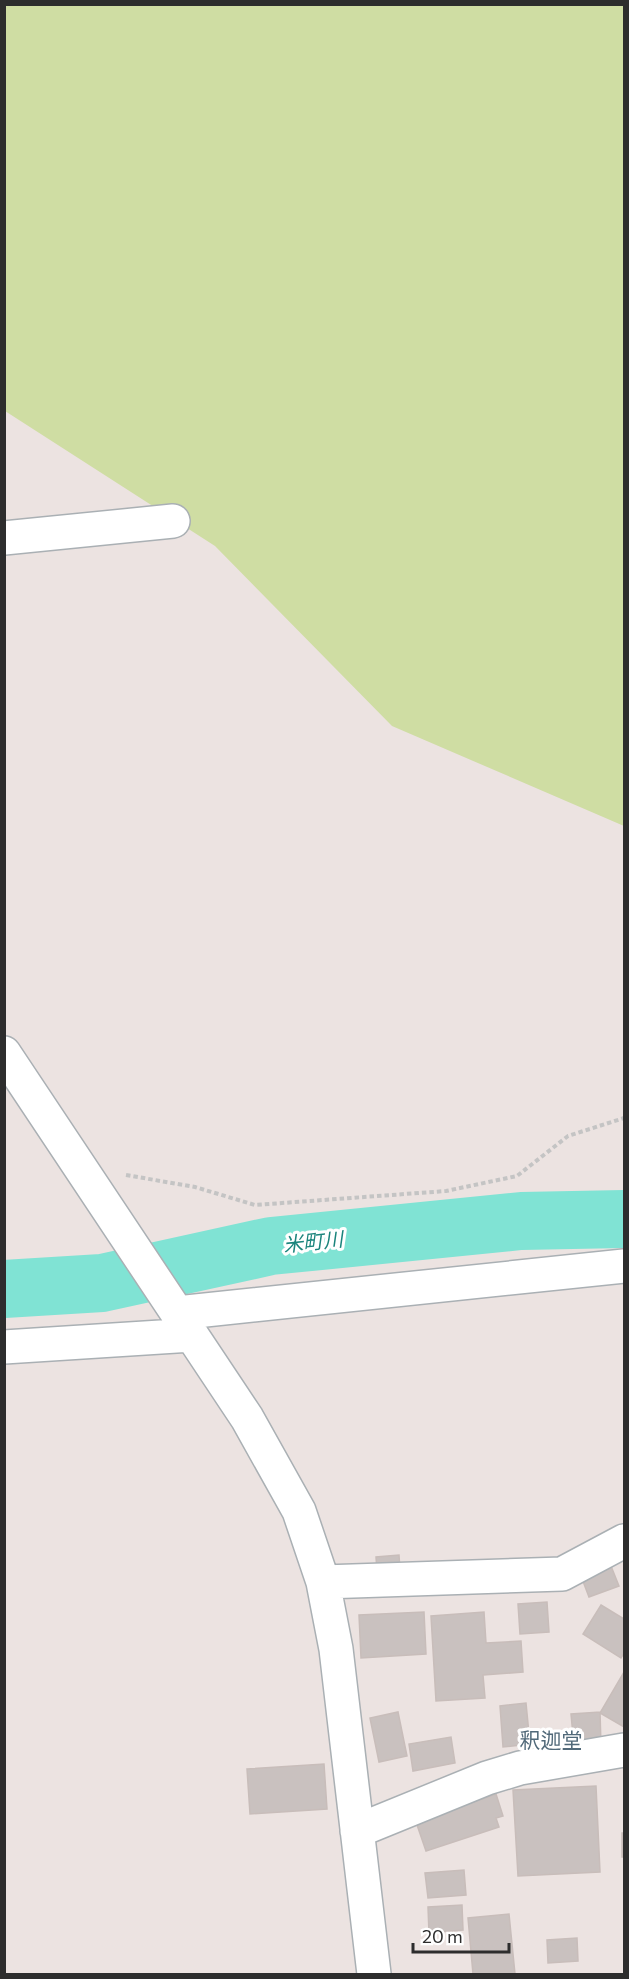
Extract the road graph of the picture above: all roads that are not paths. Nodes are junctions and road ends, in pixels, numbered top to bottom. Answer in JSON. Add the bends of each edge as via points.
{"nodes":[{"id":1,"x":173,"y":521,"type":"dead end"},
{"id":2,"x":4,"y":538,"type":"edge"},
{"id":3,"x":4,"y":1053,"type":"edge"},
{"id":4,"x":624,"y":1266,"type":"edge"},
{"id":5,"x":180,"y":1317,"type":"junction"},
{"id":6,"x":4,"y":1347,"type":"edge"},
{"id":7,"x":624,"y":1541,"type":"edge"},
{"id":8,"x":323,"y":1582,"type":"junction"},
{"id":9,"x":624,"y":1750,"type":"edge"},
{"id":10,"x":357,"y":1831,"type":"junction"},
{"id":11,"x":374,"y":1974,"type":"edge"}],
"edges":[{"from":1,"to":2,"type":"street"},
{"from":3,"to":5,"type":"street"},
{"from":4,"to":5,"type":"street"},
{"from":5,"to":6,"type":"street"},
{"from":5,"to":8,"type":"street","via":[[247,1418],[299,1511]]},
{"from":7,"to":8,"type":"street","via":[[562,1574]]},
{"from":8,"to":10,"type":"street","via":[[336,1649]]},
{"from":9,"to":10,"type":"street","via":[[520,1768]]},
{"from":10,"to":11,"type":"street"}]}
